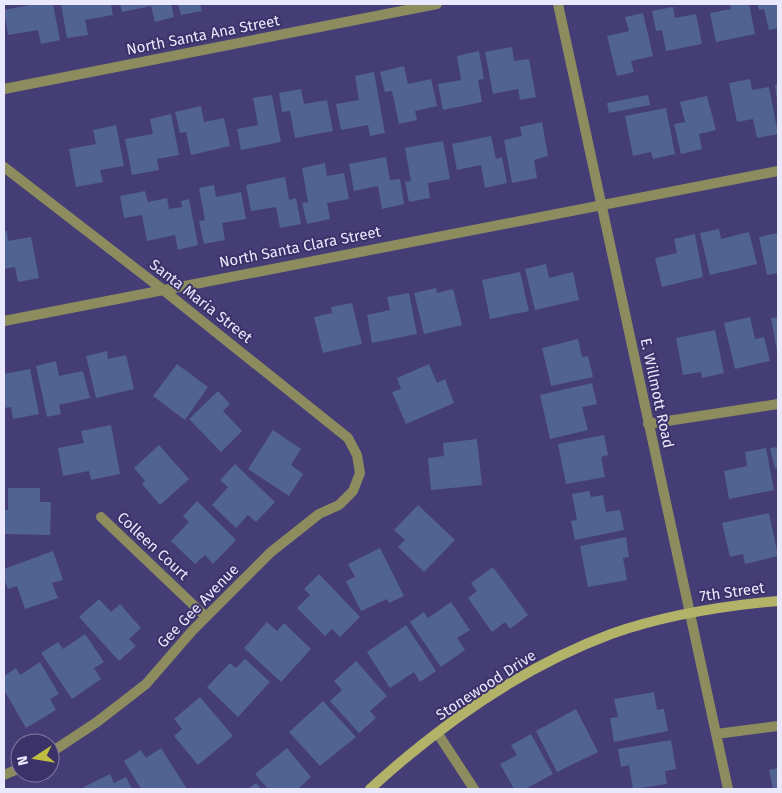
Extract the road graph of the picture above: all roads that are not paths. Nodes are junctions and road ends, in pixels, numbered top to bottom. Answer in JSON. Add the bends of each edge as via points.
{"nodes":[{"id":1,"x":437,"y":4,"type":"edge"},
{"id":2,"x":558,"y":4,"type":"edge"},
{"id":3,"x":4,"y":89,"type":"edge"},
{"id":4,"x":4,"y":167,"type":"edge"},
{"id":5,"x":778,"y":171,"type":"edge"},
{"id":6,"x":602,"y":204,"type":"junction"},
{"id":7,"x":162,"y":289,"type":"junction"},
{"id":8,"x":4,"y":322,"type":"edge"},
{"id":9,"x":778,"y":404,"type":"edge"},
{"id":10,"x":648,"y":424,"type":"junction"},
{"id":11,"x":360,"y":474,"type":"joint"},
{"id":12,"x":100,"y":517,"type":"dead end"},
{"id":13,"x":778,"y":601,"type":"edge"},
{"id":14,"x":690,"y":613,"type":"junction"},
{"id":15,"x":206,"y":617,"type":"junction"},
{"id":16,"x":778,"y":726,"type":"edge"},
{"id":17,"x":438,"y":734,"type":"junction"},
{"id":18,"x":716,"y":734,"type":"junction"},
{"id":19,"x":60,"y":746,"type":"edge"},
{"id":20,"x":370,"y":789,"type":"edge"},
{"id":21,"x":474,"y":789,"type":"edge"},
{"id":22,"x":728,"y":789,"type":"edge"}],
"edges":[{"from":1,"to":3,"type":"street","name":"North Santa Ana Street"},
{"from":2,"to":6,"type":"street","name":"E. Willmott Road"},
{"from":4,"to":7,"type":"street","name":"Santa Maria Street"},
{"from":5,"to":6,"type":"street","name":"North Santa Clara Street"},
{"from":6,"to":7,"type":"street","name":"North Santa Clara Street"},
{"from":6,"to":10,"type":"street","name":"E. Willmott Road"},
{"from":7,"to":8,"type":"street","name":"North Santa Clara Street"},
{"from":7,"to":11,"type":"street","name":"Santa Maria Street","via":[[348,438],[357,455]]},
{"from":9,"to":10,"type":"street"},
{"from":10,"to":14,"type":"street","name":"E. Willmott Road"},
{"from":11,"to":15,"type":"street","name":"Gee Gee Avenue","via":[[353,491],[339,505],[319,514],[286,538]]},
{"from":12,"to":15,"type":"street","name":"Colleen Court"},
{"from":13,"to":14,"type":"street","name":"7th Street"},
{"from":14,"to":17,"type":"street","name":"Stonewood Drive","via":[[611,634],[556,659],[503,688]]},
{"from":14,"to":18,"type":"street","name":"E. Willmott Road"},
{"from":15,"to":19,"type":"street","name":"Gee Gee Avenue","via":[[146,684]]},
{"from":16,"to":18,"type":"street"},
{"from":17,"to":20,"type":"street","name":"Stonewood Drive"},
{"from":17,"to":21,"type":"street"},
{"from":18,"to":22,"type":"street","name":"E. Willmott Road"}]}
